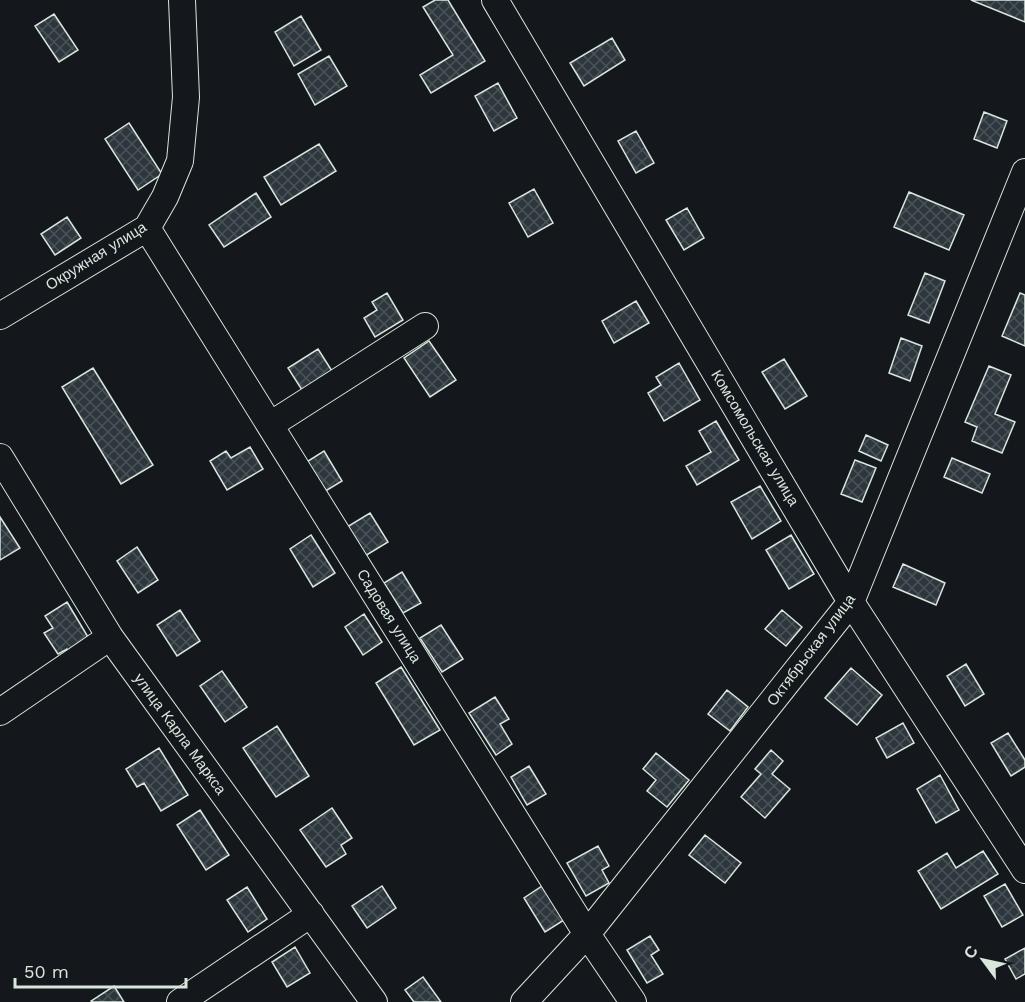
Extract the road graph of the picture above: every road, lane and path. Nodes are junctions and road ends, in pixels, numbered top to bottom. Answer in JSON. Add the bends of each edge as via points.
{"nodes":[{"id":1,"x":182,"y":0,"type":"edge"},
{"id":2,"x":495,"y":0,"type":"edge"},
{"id":3,"x":1025,"y":171,"type":"edge"},
{"id":4,"x":147,"y":228,"type":"junction"},
{"id":5,"x":0,"y":316,"type":"edge"},
{"id":6,"x":425,"y":326,"type":"dead end"},
{"id":7,"x":270,"y":425,"type":"junction"},
{"id":8,"x":0,"y":457,"type":"edge"},
{"id":9,"x":851,"y":602,"type":"junction"},
{"id":10,"x":110,"y":637,"type":"junction"},
{"id":11,"x":0,"y":712,"type":"edge"},
{"id":12,"x":1025,"y":870,"type":"edge"},
{"id":13,"x":310,"y":914,"type":"junction"},
{"id":14,"x":587,"y":934,"type":"junction"},
{"id":15,"x":180,"y":1002,"type":"edge"},
{"id":16,"x":374,"y":1002,"type":"edge"},
{"id":17,"x":524,"y":1002,"type":"edge"},
{"id":18,"x":633,"y":1002,"type":"edge"}],
"edges":[{"from":1,"to":4,"type":"street","name":"Окружная улица","via":[[186,97],[180,161]]},
{"from":2,"to":9,"type":"street","name":"Комсомольская улица"},
{"from":3,"to":9,"type":"street","name":"Октябрьская улица"},
{"from":4,"to":5,"type":"street","name":"Окружная улица"},
{"from":4,"to":7,"type":"street","name":"Садовая улица"},
{"from":6,"to":7,"type":"street"},
{"from":7,"to":14,"type":"street","name":"Садовая улица"},
{"from":8,"to":10,"type":"street","name":"улица Карла Маркса"},
{"from":9,"to":12,"type":"street","name":"Комсомольская улица"},
{"from":9,"to":14,"type":"street","name":"Октябрьская улица"},
{"from":10,"to":11,"type":"street"},
{"from":10,"to":13,"type":"street","name":"улица Карла Маркса"},
{"from":13,"to":15,"type":"street"},
{"from":13,"to":16,"type":"street","name":"улица Карла Маркса"},
{"from":14,"to":17,"type":"street","name":"Октябрьская улица"},
{"from":14,"to":18,"type":"street","name":"Садовая улица"}]}
